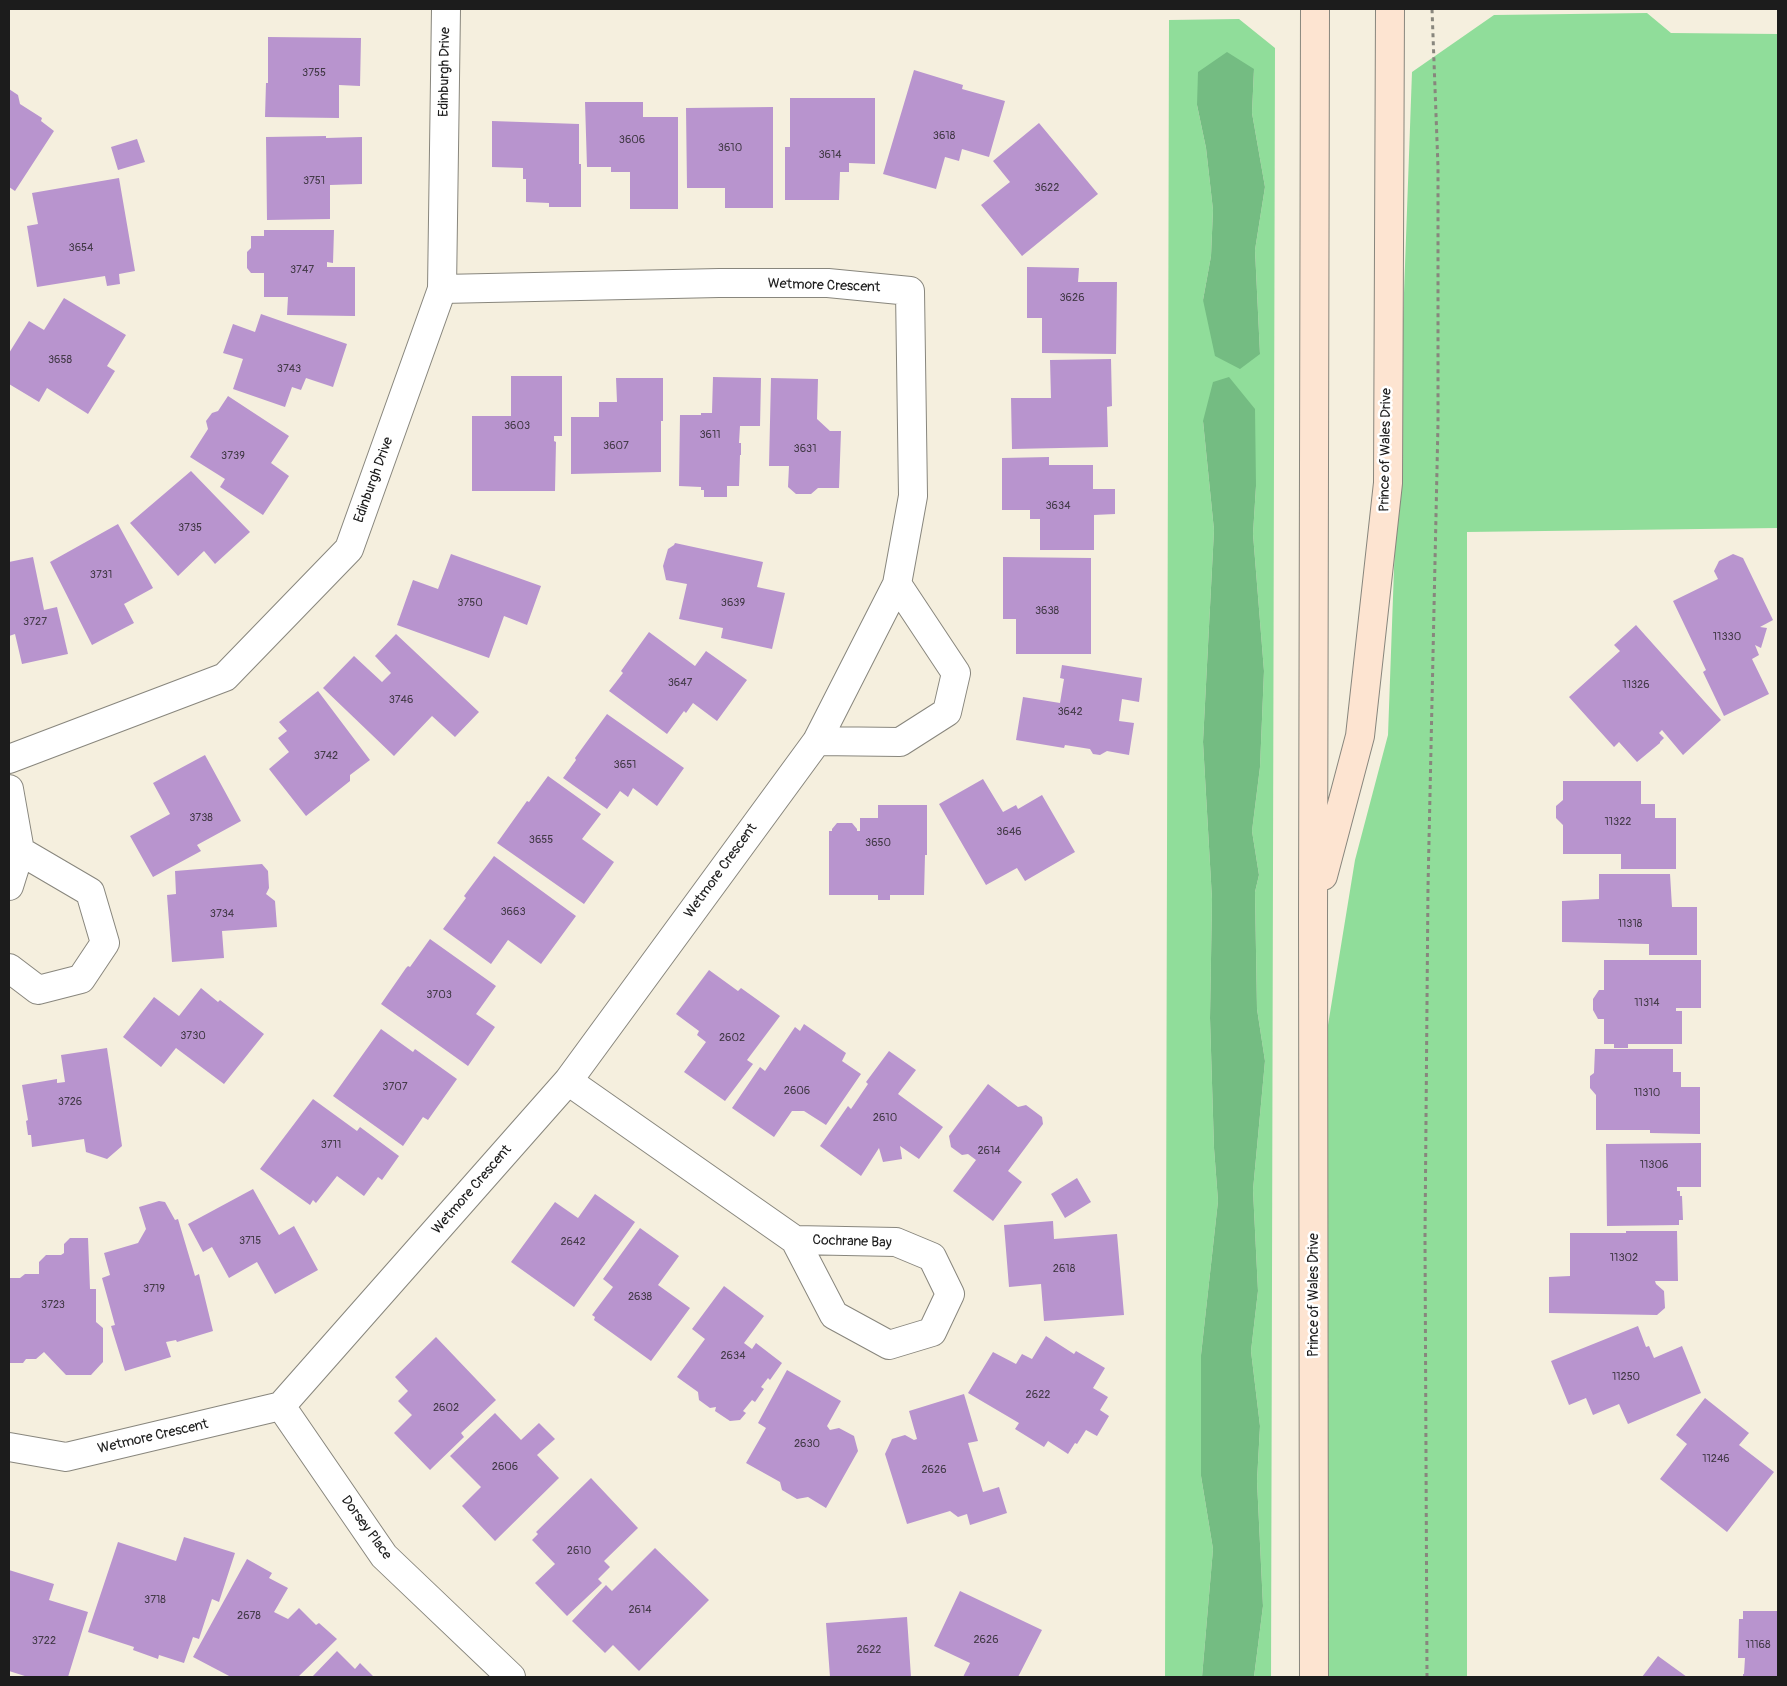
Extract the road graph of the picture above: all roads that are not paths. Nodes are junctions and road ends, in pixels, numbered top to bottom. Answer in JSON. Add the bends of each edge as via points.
{"nodes":[{"id":1,"x":446,"y":9,"type":"edge"},
{"id":2,"x":1315,"y":9,"type":"edge"},
{"id":3,"x":1390,"y":9,"type":"edge"},
{"id":4,"x":442,"y":289,"type":"junction"},
{"id":5,"x":898,"y":584,"type":"junction"},
{"id":6,"x":817,"y":741,"type":"junction"},
{"id":7,"x":9,"y":759,"type":"edge"},
{"id":8,"x":9,"y":789,"type":"edge"},
{"id":9,"x":20,"y":851,"type":"junction"},
{"id":10,"x":9,"y":886,"type":"edge"},
{"id":11,"x":1313,"y":914,"type":"junction"},
{"id":12,"x":9,"y":968,"type":"edge"},
{"id":13,"x":568,"y":1081,"type":"junction"},
{"id":14,"x":795,"y":1240,"type":"junction"},
{"id":15,"x":282,"y":1406,"type":"junction"},
{"id":16,"x":9,"y":1447,"type":"edge"},
{"id":17,"x":511,"y":1677,"type":"edge"},
{"id":18,"x":1314,"y":1677,"type":"edge"}],
"edges":[{"from":1,"to":4,"type":"street","name":"Edinburgh Drive"},
{"from":2,"to":11,"type":"main road","name":"Prince of Wales Drive"},
{"from":3,"to":11,"type":"main road","name":"Prince of Wales Drive","via":[[1388,483],[1360,736]]},
{"from":4,"to":5,"type":"street","name":"Wetmore Crescent","via":[[828,284],[910,291],[913,496]]},
{"from":4,"to":7,"type":"street","name":"Edinburgh Drive","via":[[349,548],[225,677]]},
{"from":5,"to":6,"type":"street","name":"Wetmore Crescent"},
{"from":5,"to":6,"type":"street","via":[[956,673],[947,712],[900,742]]},
{"from":6,"to":13,"type":"street","name":"Wetmore Crescent"},
{"from":8,"to":9,"type":"street"},
{"from":9,"to":10,"type":"street"},
{"from":9,"to":12,"type":"street","via":[[90,892],[105,943],[81,979],[38,990]]},
{"from":11,"to":18,"type":"main road","name":"Prince of Wales Drive"},
{"from":13,"to":14,"type":"street","name":"Cochrane Bay"},
{"from":13,"to":15,"type":"street","name":"Wetmore Crescent"},
{"from":14,"to":14,"type":"street","name":"Cochrane Bay","via":[[834,1314],[889,1345],[932,1332],[950,1294],[932,1257],[896,1242]]},
{"from":15,"to":16,"type":"street","name":"Wetmore Crescent","via":[[66,1458]]},
{"from":15,"to":17,"type":"street","name":"Dorsey Place","via":[[384,1556]]}]}
